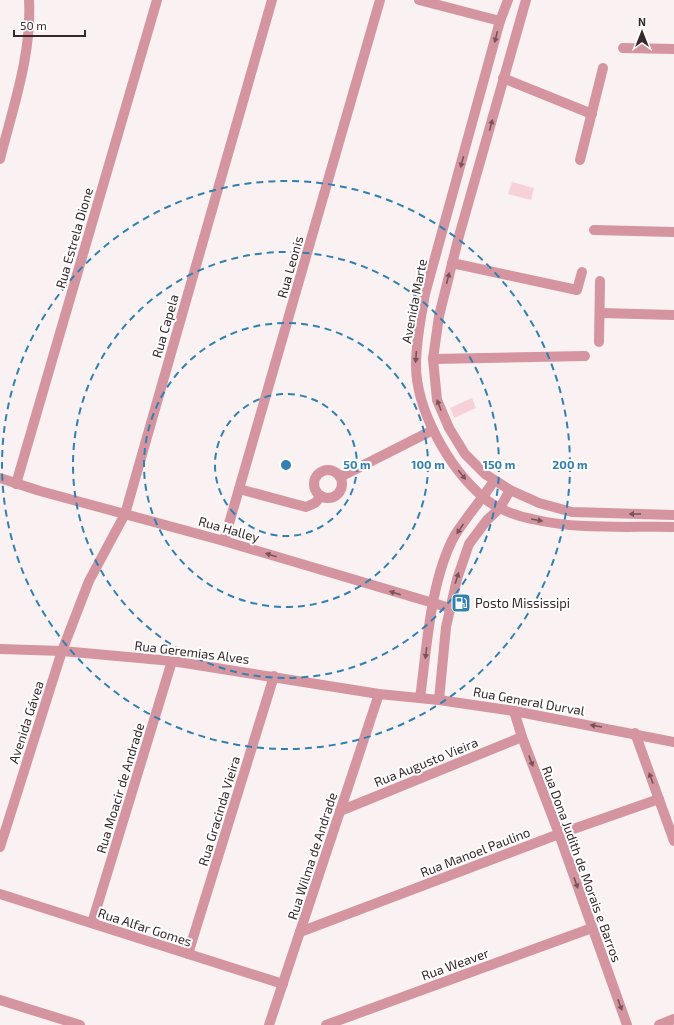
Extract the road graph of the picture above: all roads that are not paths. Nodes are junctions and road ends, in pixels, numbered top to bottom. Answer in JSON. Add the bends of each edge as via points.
{"nodes":[{"id":1,"x":29,"y":0,"type":"edge"},
{"id":2,"x":157,"y":0,"type":"edge"},
{"id":3,"x":272,"y":0,"type":"edge"},
{"id":4,"x":380,"y":0,"type":"edge"},
{"id":5,"x":419,"y":0,"type":"edge"},
{"id":6,"x":508,"y":0,"type":"edge"},
{"id":7,"x":526,"y":0,"type":"edge"},
{"id":8,"x":500,"y":21,"type":"junction"},
{"id":9,"x":623,"y":48,"type":"dead end"},
{"id":10,"x":674,"y":49,"type":"edge"},
{"id":11,"x":603,"y":68,"type":"dead end"},
{"id":12,"x":486,"y":74,"type":"junction"},
{"id":13,"x":503,"y":78,"type":"junction"},
{"id":14,"x":592,"y":114,"type":"junction"},
{"id":15,"x":0,"y":159,"type":"edge"},
{"id":16,"x":580,"y":160,"type":"dead end"},
{"id":17,"x":594,"y":230,"type":"dead end"},
{"id":18,"x":674,"y":232,"type":"edge"},
{"id":19,"x":452,"y":263,"type":"junction"},
{"id":20,"x":582,"y":272,"type":"dead end"},
{"id":21,"x":600,"y":281,"type":"dead end"},
{"id":22,"x":600,"y":313,"type":"junction"},
{"id":23,"x":674,"y":315,"type":"edge"},
{"id":24,"x":600,"y":342,"type":"dead end"},
{"id":25,"x":585,"y":356,"type":"dead end"},
{"id":26,"x":433,"y":358,"type":"junction"},
{"id":27,"x":446,"y":423,"type":"junction"},
{"id":28,"x":433,"y":430,"type":"junction"},
{"id":29,"x":340,"y":477,"type":"junction"},
{"id":30,"x":0,"y":478,"type":"edge"},
{"id":31,"x":494,"y":481,"type":"junction"},
{"id":32,"x":16,"y":484,"type":"junction"},
{"id":33,"x":239,"y":489,"type":"junction"},
{"id":34,"x":510,"y":490,"type":"junction"},
{"id":35,"x":321,"y":496,"type":"junction"},
{"id":36,"x":483,"y":498,"type":"junction"},
{"id":37,"x":500,"y":508,"type":"junction"},
{"id":38,"x":125,"y":514,"type":"junction"},
{"id":39,"x":674,"y":515,"type":"edge"},
{"id":40,"x":674,"y":527,"type":"edge"},
{"id":41,"x":224,"y":541,"type":"junction"},
{"id":42,"x":433,"y":604,"type":"junction"},
{"id":43,"x":450,"y":608,"type":"junction"},
{"id":44,"x":0,"y":649,"type":"edge"},
{"id":45,"x":62,"y":651,"type":"junction"},
{"id":46,"x":172,"y":661,"type":"junction"},
{"id":47,"x":274,"y":676,"type":"junction"},
{"id":48,"x":379,"y":694,"type":"junction"},
{"id":49,"x":420,"y":698,"type":"junction"},
{"id":50,"x":439,"y":700,"type":"junction"},
{"id":51,"x":514,"y":711,"type":"junction"},
{"id":52,"x":635,"y":733,"type":"junction"},
{"id":53,"x":522,"y":737,"type":"junction"},
{"id":54,"x":674,"y":742,"type":"edge"},
{"id":55,"x":659,"y":799,"type":"junction"},
{"id":56,"x":340,"y":811,"type":"junction"},
{"id":57,"x":559,"y":834,"type":"junction"},
{"id":58,"x":674,"y":841,"type":"edge"},
{"id":59,"x":0,"y":847,"type":"edge"},
{"id":60,"x":0,"y":894,"type":"edge"},
{"id":61,"x":92,"y":923,"type":"junction"},
{"id":62,"x":592,"y":928,"type":"junction"},
{"id":63,"x":300,"y":932,"type":"junction"},
{"id":64,"x":188,"y":954,"type":"junction"},
{"id":65,"x":283,"y":984,"type":"junction"},
{"id":66,"x":0,"y":1000,"type":"edge"},
{"id":67,"x":674,"y":1019,"type":"edge"},
{"id":68,"x":80,"y":1025,"type":"edge"},
{"id":69,"x":269,"y":1025,"type":"edge"},
{"id":70,"x":326,"y":1025,"type":"edge"},
{"id":71,"x":627,"y":1025,"type":"edge"},
{"id":72,"x":659,"y":1025,"type":"edge"}],
"edges":[{"from":1,"to":15,"type":"street","via":[[26,55]]},
{"from":2,"to":32,"type":"street","name":"Rua Estrela Dione"},
{"from":3,"to":38,"type":"street","name":"Rua Capela"},
{"from":4,"to":33,"type":"street","name":"Rua Leonis"},
{"from":5,"to":8,"type":"street"},
{"from":6,"to":8,"type":"street","name":"Avenida Marte"},
{"from":7,"to":13,"type":"street","name":"Avenida Marte"},
{"from":8,"to":12,"type":"street","name":"Avenida Marte","one_way":true},
{"from":9,"to":10,"type":"street"},
{"from":11,"to":14,"type":"street"},
{"from":12,"to":13,"type":"street"},
{"from":12,"to":28,"type":"street","name":"Avenida Marte","one_way":true,"via":[[426,294],[418,334],[416,366],[421,397]]},
{"from":13,"to":14,"type":"street"},
{"from":19,"to":13,"type":"street","name":"Avenida Marte","one_way":true},
{"from":14,"to":16,"type":"street"},
{"from":17,"to":18,"type":"street"},
{"from":19,"to":20,"type":"street","via":[[577,290]]},
{"from":26,"to":19,"type":"street","name":"Avenida Marte","one_way":true,"via":[[439,316]]},
{"from":21,"to":22,"type":"street"},
{"from":22,"to":23,"type":"street"},
{"from":22,"to":24,"type":"street"},
{"from":25,"to":26,"type":"street"},
{"from":27,"to":26,"type":"street","name":"Avenida Marte","one_way":true,"via":[[437,400]]},
{"from":27,"to":28,"type":"street"},
{"from":27,"to":31,"type":"street","name":"Avenida Marte","via":[[465,454]]},
{"from":28,"to":29,"type":"street"},
{"from":28,"to":36,"type":"street","name":"Avenida Marte","one_way":true,"via":[[448,456]]},
{"from":29,"to":35,"type":"street","via":[[342,485],[339,493],[328,498]]},
{"from":29,"to":35,"type":"street","via":[[329,471],[321,473],[315,484]]},
{"from":30,"to":32,"type":"street","name":"Rua Halley"},
{"from":31,"to":34,"type":"street","name":"Avenida Marte"},
{"from":31,"to":36,"type":"street"},
{"from":32,"to":38,"type":"street","name":"Rua Halley"},
{"from":33,"to":35,"type":"street","via":[[306,507],[315,503]]},
{"from":33,"to":41,"type":"street","name":"Rua Leonis"},
{"from":34,"to":37,"type":"street"},
{"from":39,"to":34,"type":"street","name":"Avenida Marte","one_way":true,"via":[[572,512],[539,503]]},
{"from":36,"to":37,"type":"street","name":"Avenida Marte"},
{"from":36,"to":42,"type":"street","one_way":true,"via":[[455,536],[444,559]]},
{"from":37,"to":40,"type":"street","name":"Avenida Marte","one_way":true,"via":[[531,519],[561,524]]},
{"from":43,"to":37,"type":"street","one_way":true,"via":[[469,544],[487,520]]},
{"from":38,"to":41,"type":"street","name":"Rua Halley"},
{"from":38,"to":45,"type":"street","name":"Rua Capela","via":[[89,581]]},
{"from":42,"to":41,"type":"street","name":"Rua Halley","one_way":true},
{"from":42,"to":43,"type":"street","name":"Rua Halley"},
{"from":42,"to":49,"type":"street","one_way":true},
{"from":43,"to":50,"type":"street"},
{"from":44,"to":45,"type":"street","name":"Rua Geremias Alves"},
{"from":45,"to":46,"type":"street","name":"Rua Geremias Alves"},
{"from":45,"to":59,"type":"street","name":"Avenida Gávea"},
{"from":46,"to":47,"type":"street","name":"Rua Geremias Alves"},
{"from":46,"to":61,"type":"street","name":"Rua Moacir de Andrade"},
{"from":47,"to":48,"type":"street","name":"Rua Geremias Alves"},
{"from":47,"to":64,"type":"street","name":"Rua Gracinda Vieira"},
{"from":48,"to":49,"type":"street","name":"Rua General Durval"},
{"from":48,"to":56,"type":"street","name":"Rua Wilma de Andrade"},
{"from":49,"to":50,"type":"street","name":"Rua General Durval"},
{"from":50,"to":51,"type":"street","name":"Rua General Durval"},
{"from":52,"to":51,"type":"street","name":"Rua General Durval","one_way":true},
{"from":51,"to":53,"type":"street","name":"Rua Dona Judith de Morais e Barros"},
{"from":52,"to":54,"type":"street","name":"Rua General Durval"},
{"from":55,"to":52,"type":"street","one_way":true},
{"from":53,"to":56,"type":"street","name":"Rua Augusto Vieira"},
{"from":53,"to":57,"type":"street","name":"Rua Dona Judith de Morais e Barros","one_way":true},
{"from":55,"to":57,"type":"street","name":"Rua Manoel Paulino"},
{"from":55,"to":58,"type":"street"},
{"from":56,"to":63,"type":"street","name":"Rua Wilma de Andrade"},
{"from":57,"to":62,"type":"street","name":"Rua Dona Judith de Morais e Barros","one_way":true},
{"from":57,"to":63,"type":"street","name":"Rua Manoel Paulino"},
{"from":60,"to":61,"type":"street","name":"Rua Alfar Gomes"},
{"from":61,"to":64,"type":"street","name":"Rua Alfar Gomes"},
{"from":62,"to":70,"type":"street","name":"Rua Weaver"},
{"from":62,"to":71,"type":"street","name":"Rua Dona Judith de Morais e Barros","one_way":true},
{"from":63,"to":65,"type":"street","name":"Rua Wilma de Andrade"},
{"from":64,"to":65,"type":"street","name":"Rua Alfar Gomes"},
{"from":65,"to":69,"type":"street","name":"Rua Wilma de Andrade"},
{"from":66,"to":68,"type":"street"},
{"from":67,"to":72,"type":"street"}]}
